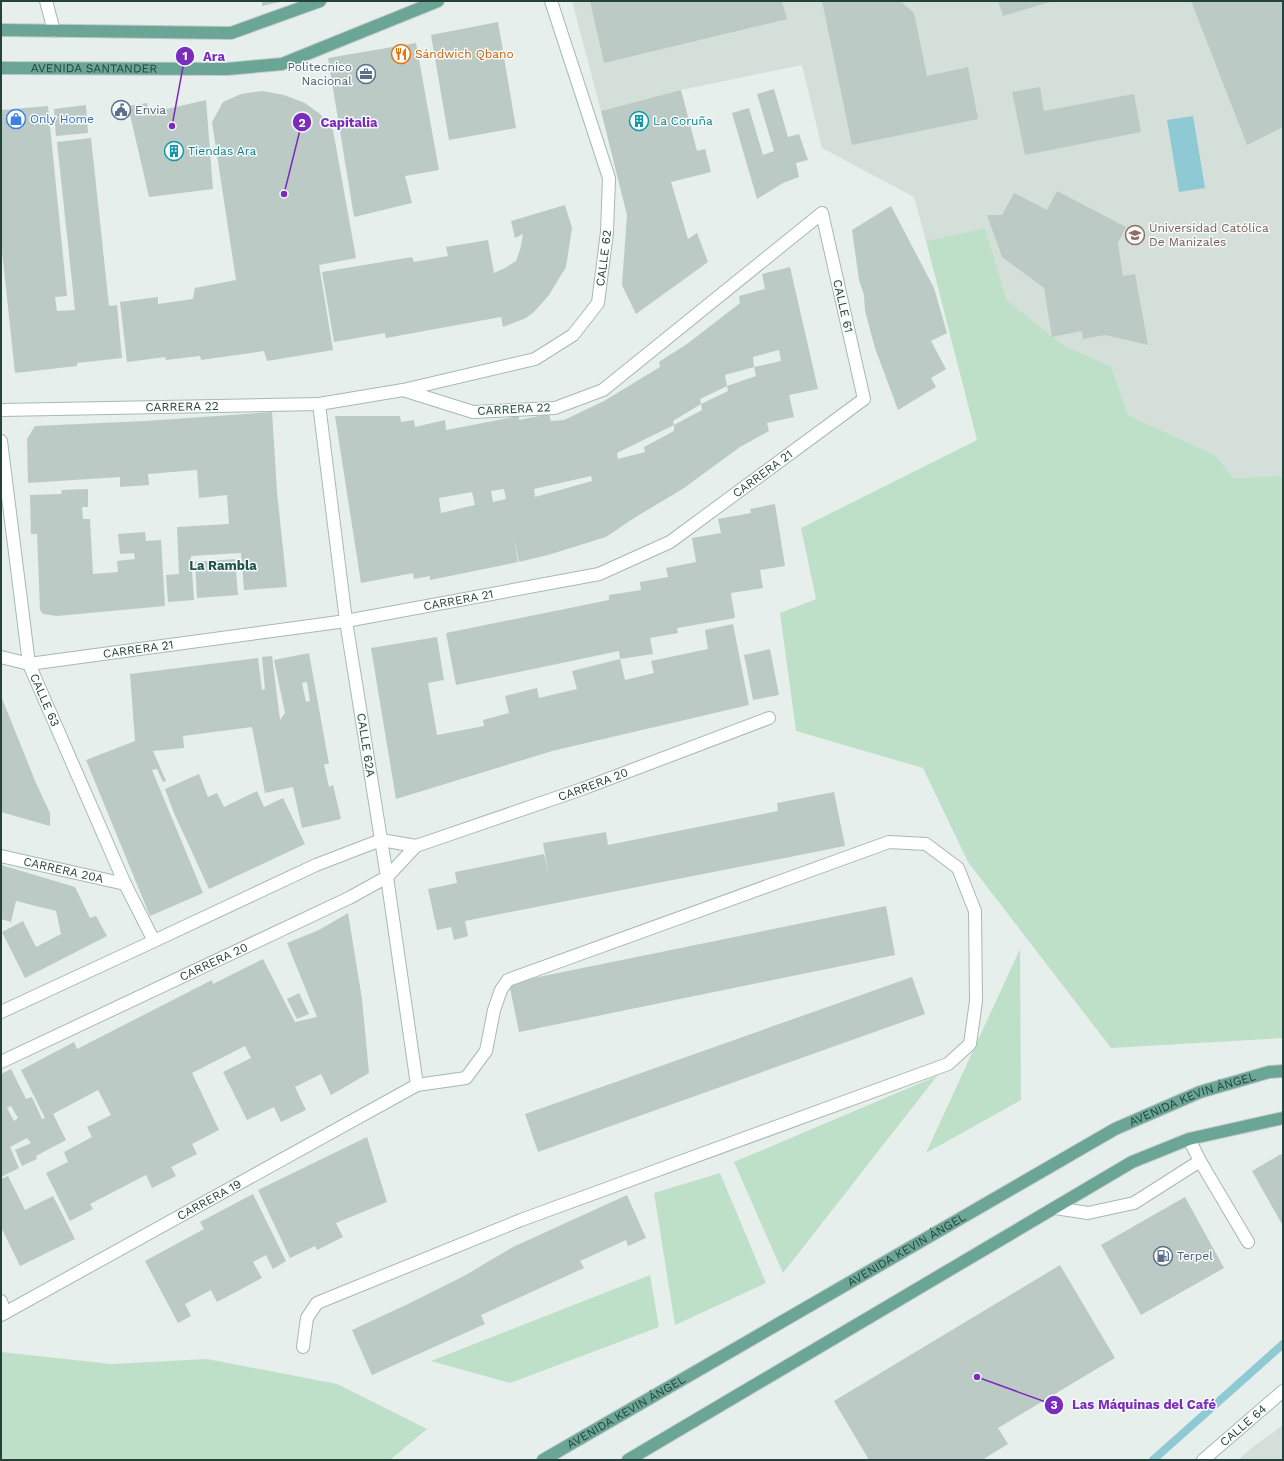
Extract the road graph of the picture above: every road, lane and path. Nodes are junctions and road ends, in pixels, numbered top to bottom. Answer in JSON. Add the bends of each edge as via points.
{"nodes":[{"id":1,"x":46,"y":1,"type":"edge"},
{"id":2,"x":320,"y":1,"type":"edge"},
{"id":3,"x":438,"y":1,"type":"edge"},
{"id":4,"x":551,"y":1,"type":"edge"},
{"id":5,"x":1,"y":30,"type":"edge"},
{"id":6,"x":54,"y":31,"type":"junction"},
{"id":7,"x":1,"y":68,"type":"edge"},
{"id":8,"x":822,"y":213,"type":"joint"},
{"id":9,"x":403,"y":390,"type":"junction"},
{"id":10,"x":864,"y":399,"type":"joint"},
{"id":11,"x":320,"y":404,"type":"junction"},
{"id":12,"x":1,"y":410,"type":"edge"},
{"id":13,"x":1,"y":441,"type":"edge"},
{"id":14,"x":346,"y":620,"type":"junction"},
{"id":15,"x":1,"y":657,"type":"edge"},
{"id":16,"x":29,"y":664,"type":"junction"},
{"id":17,"x":768,"y":718,"type":"dead end"},
{"id":18,"x":381,"y":840,"type":"junction"},
{"id":19,"x":416,"y":846,"type":"junction"},
{"id":20,"x":1,"y":856,"type":"edge"},
{"id":21,"x":387,"y":877,"type":"junction"},
{"id":22,"x":125,"y":884,"type":"junction"},
{"id":23,"x":154,"y":941,"type":"junction"},
{"id":24,"x":1,"y":1012,"type":"edge"},
{"id":25,"x":1,"y":1062,"type":"edge"},
{"id":26,"x":1283,"y":1071,"type":"edge"},
{"id":27,"x":417,"y":1085,"type":"junction"},
{"id":28,"x":1282,"y":1118,"type":"edge"},
{"id":29,"x":1189,"y":1139,"type":"junction"},
{"id":30,"x":1200,"y":1161,"type":"junction"},
{"id":31,"x":1055,"y":1208,"type":"junction"},
{"id":32,"x":1248,"y":1242,"type":"dead end"},
{"id":33,"x":2,"y":1310,"type":"edge"},
{"id":34,"x":303,"y":1347,"type":"dead end"},
{"id":35,"x":1283,"y":1391,"type":"edge"},
{"id":36,"x":543,"y":1460,"type":"edge"},
{"id":37,"x":628,"y":1460,"type":"edge"},
{"id":38,"x":1203,"y":1460,"type":"edge"}],
"edges":[{"from":1,"to":6,"type":"street"},
{"from":2,"to":6,"type":"main road","via":[[231,33]]},
{"from":3,"to":7,"type":"main road","name":"AVENIDA SANTANDER","via":[[282,64],[227,69]]},
{"from":4,"to":9,"type":"street","name":"CALLE 62","via":[[609,178],[607,232],[598,303],[573,335],[535,359]]},
{"from":5,"to":6,"type":"main road"},
{"from":8,"to":9,"type":"street","name":"CARRERA 22","via":[[603,390],[555,408],[474,412]]},
{"from":8,"to":10,"type":"street","name":"CALLE 61"},
{"from":9,"to":11,"type":"street","name":"CARRERA 22"},
{"from":10,"to":14,"type":"street","name":"CARRERA 21","via":[[670,542],[599,574]]},
{"from":11,"to":12,"type":"street","name":"CARRERA 22"},
{"from":11,"to":14,"type":"street","name":"CALLE 62A"},
{"from":13,"to":16,"type":"street","name":"CALLE 63"},
{"from":14,"to":16,"type":"street","name":"CARRERA 21"},
{"from":14,"to":18,"type":"street","name":"CALLE 62A"},
{"from":15,"to":16,"type":"street","name":"CARRERA 21"},
{"from":16,"to":22,"type":"street","name":"CALLE 63"},
{"from":17,"to":19,"type":"street","name":"CARRERA 20","via":[[582,788]]},
{"from":18,"to":19,"type":"street","name":"CARRERA 20"},
{"from":18,"to":21,"type":"street","name":"CALLE 62A"},
{"from":18,"to":23,"type":"street","via":[[316,865]]},
{"from":19,"to":21,"type":"street","name":"CARRERA 20"},
{"from":20,"to":22,"type":"street","name":"CARRERA 20A"},
{"from":21,"to":25,"type":"street","name":"CARRERA 20","via":[[342,902]]},
{"from":21,"to":27,"type":"street","name":"CALLE 62A"},
{"from":22,"to":23,"type":"street","name":"CALLE 63"},
{"from":23,"to":24,"type":"street"},
{"from":26,"to":36,"type":"main road","name":"AVENIDA KEVIN ÁNGEL","via":[[1269,1072],[1200,1092],[1115,1129]]},
{"from":27,"to":33,"type":"street","name":"CARRERA 19"},
{"from":27,"to":34,"type":"street","via":[[466,1078],[486,1051],[494,1010],[501,990],[508,980],[889,842],[926,844],[958,868],[975,911],[976,1001],[970,1044],[948,1064],[521,1220],[317,1304],[307,1318]]},
{"from":28,"to":29,"type":"main road"},
{"from":29,"to":30,"type":"street"},
{"from":29,"to":31,"type":"main road","via":[[1132,1162]]},
{"from":30,"to":31,"type":"street","via":[[1134,1203],[1088,1213]]},
{"from":30,"to":32,"type":"street"},
{"from":31,"to":37,"type":"main road"},
{"from":35,"to":38,"type":"street","name":"CALLE 64"}]}
